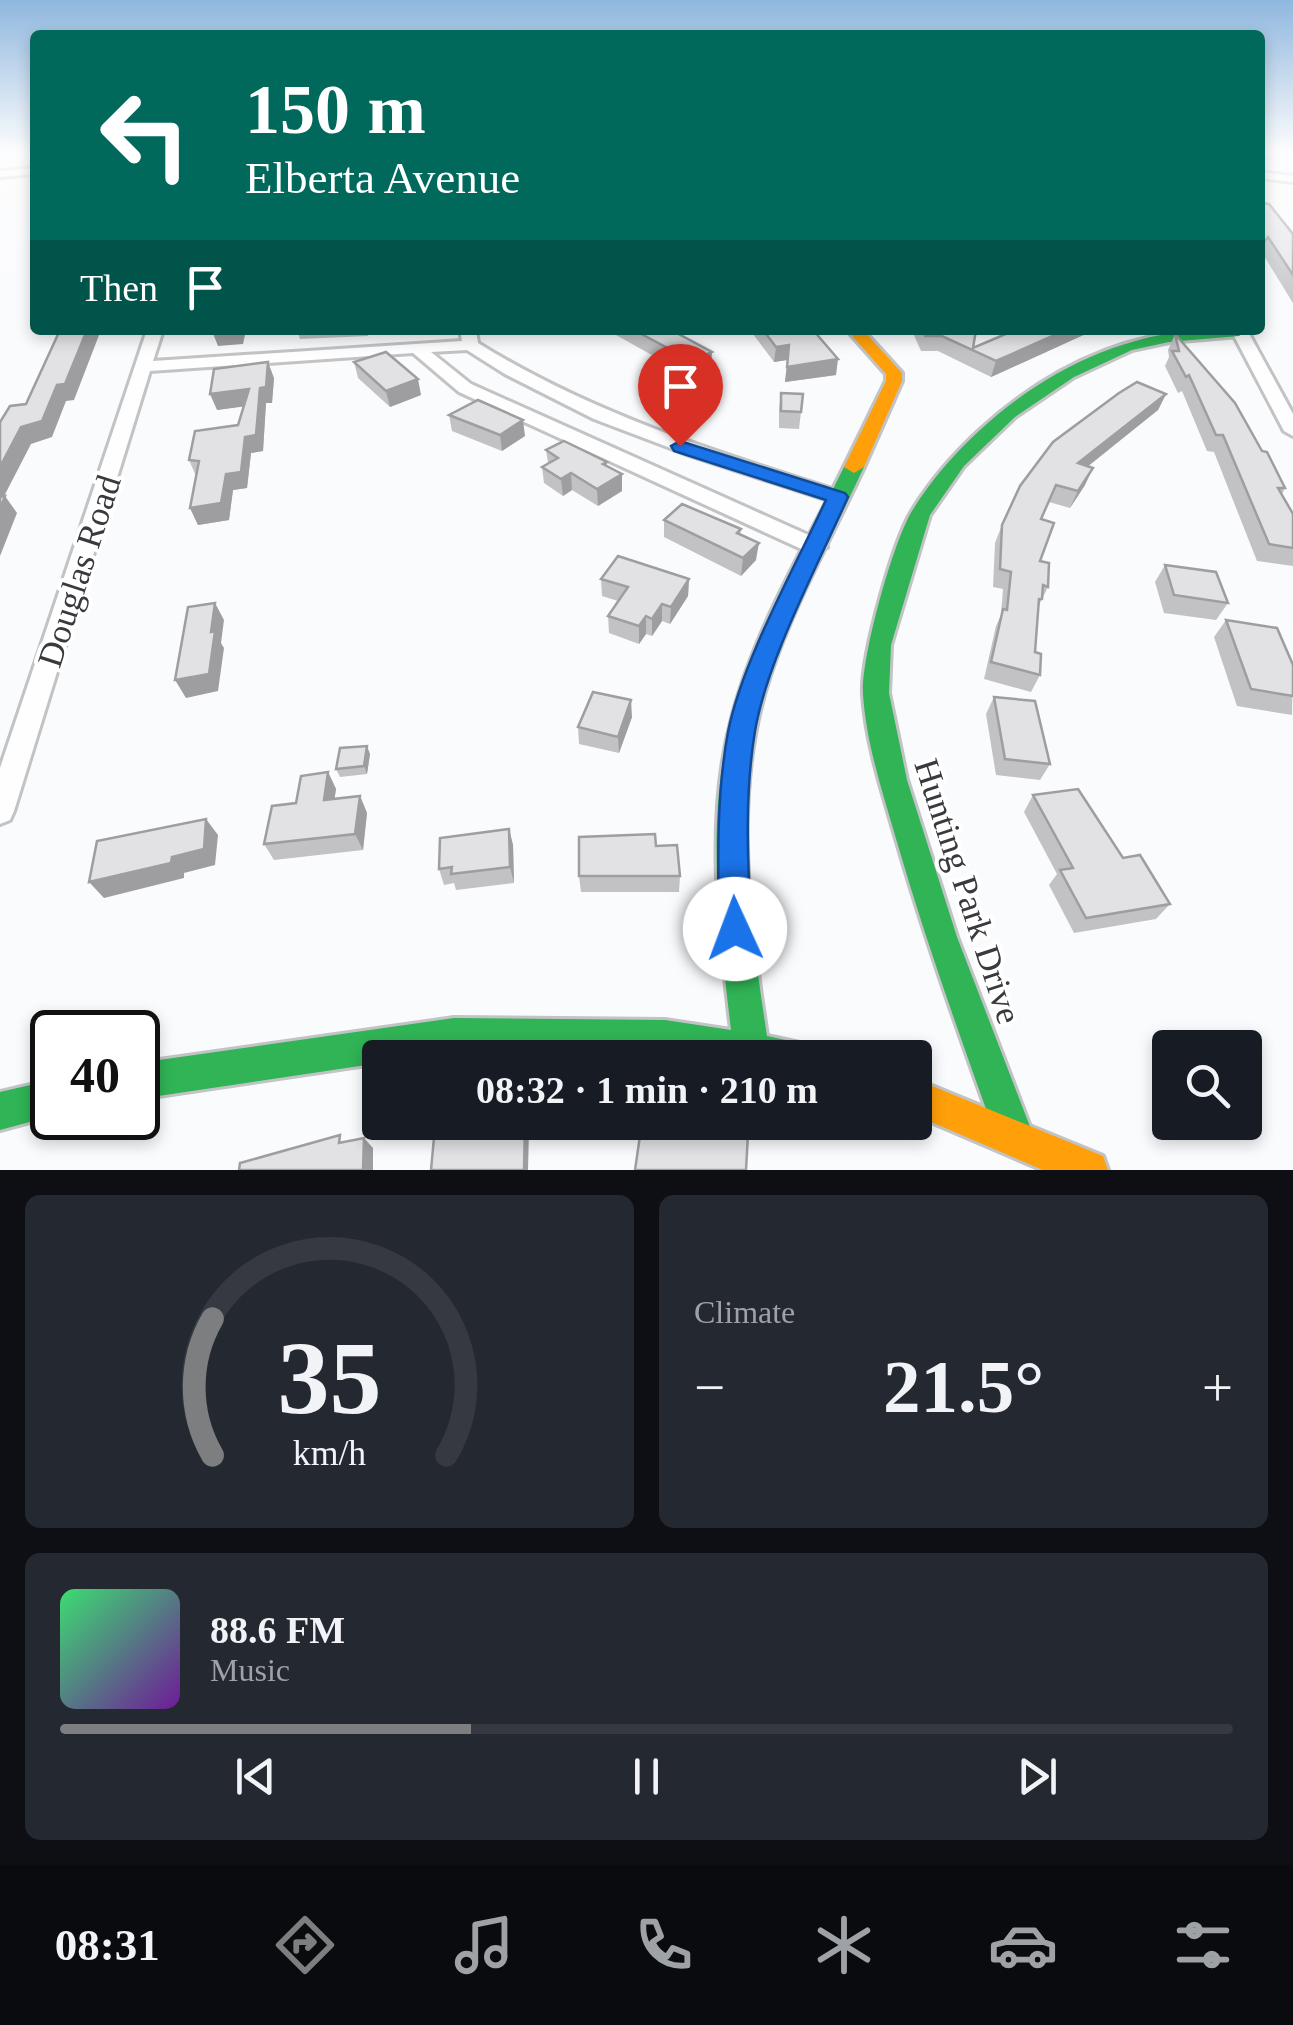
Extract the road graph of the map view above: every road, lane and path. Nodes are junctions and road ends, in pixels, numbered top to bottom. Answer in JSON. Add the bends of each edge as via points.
{"nodes":[{"id":1,"x":155,"y":335,"type":"edge"},
{"id":2,"x":860,"y":335,"type":"edge"},
{"id":3,"x":1179,"y":335,"type":"edge"},
{"id":4,"x":1242,"y":335,"type":"edge"},
{"id":5,"x":469,"y":338,"type":"edge"},
{"id":6,"x":419,"y":340,"type":"edge"},
{"id":7,"x":146,"y":366,"type":"junction"},
{"id":8,"x":1293,"y":431,"type":"edge"},
{"id":9,"x":838,"y":497,"type":"junction"},
{"id":10,"x":816,"y":547,"type":"junction"},
{"id":11,"x":0,"y":811,"type":"edge"},
{"id":12,"x":419,"y":1040,"type":"edge"},
{"id":13,"x":681,"y":1040,"type":"edge"},
{"id":14,"x":750,"y":1040,"type":"edge"},
{"id":15,"x":362,"y":1048,"type":"edge"},
{"id":16,"x":160,"y":1077,"type":"edge"},
{"id":17,"x":30,"y":1104,"type":"edge"},
{"id":18,"x":932,"y":1104,"type":"edge"},
{"id":19,"x":0,"y":1111,"type":"edge"},
{"id":20,"x":1015,"y":1137,"type":"junction"},
{"id":21,"x":1089,"y":1170,"type":"edge"}],
"edges":[{"from":1,"to":7,"type":"street","name":"Douglas Road"},
{"from":2,"to":9,"type":"street","via":[[894,381]]},
{"from":3,"to":20,"type":"street","name":"Hunting Park Drive","via":[[1087,362],[1008,415],[958,459],[917,519],[875,670],[887,758],[925,896]]},
{"from":4,"to":8,"type":"street"},
{"from":5,"to":6,"type":"street"},
{"from":5,"to":9,"type":"street","via":[[502,368],[680,446]]},
{"from":6,"to":7,"type":"street"},
{"from":6,"to":10,"type":"street","via":[[465,388]]},
{"from":7,"to":11,"type":"street","name":"Douglas Road"},
{"from":9,"to":10,"type":"street"},
{"from":10,"to":14,"type":"street","via":[[758,678],[735,775],[735,929]]},
{"from":12,"to":13,"type":"street","via":[[454,1035]]},
{"from":15,"to":16,"type":"street"},
{"from":17,"to":19,"type":"street"},
{"from":18,"to":20,"type":"street"},
{"from":20,"to":21,"type":"street"}]}
